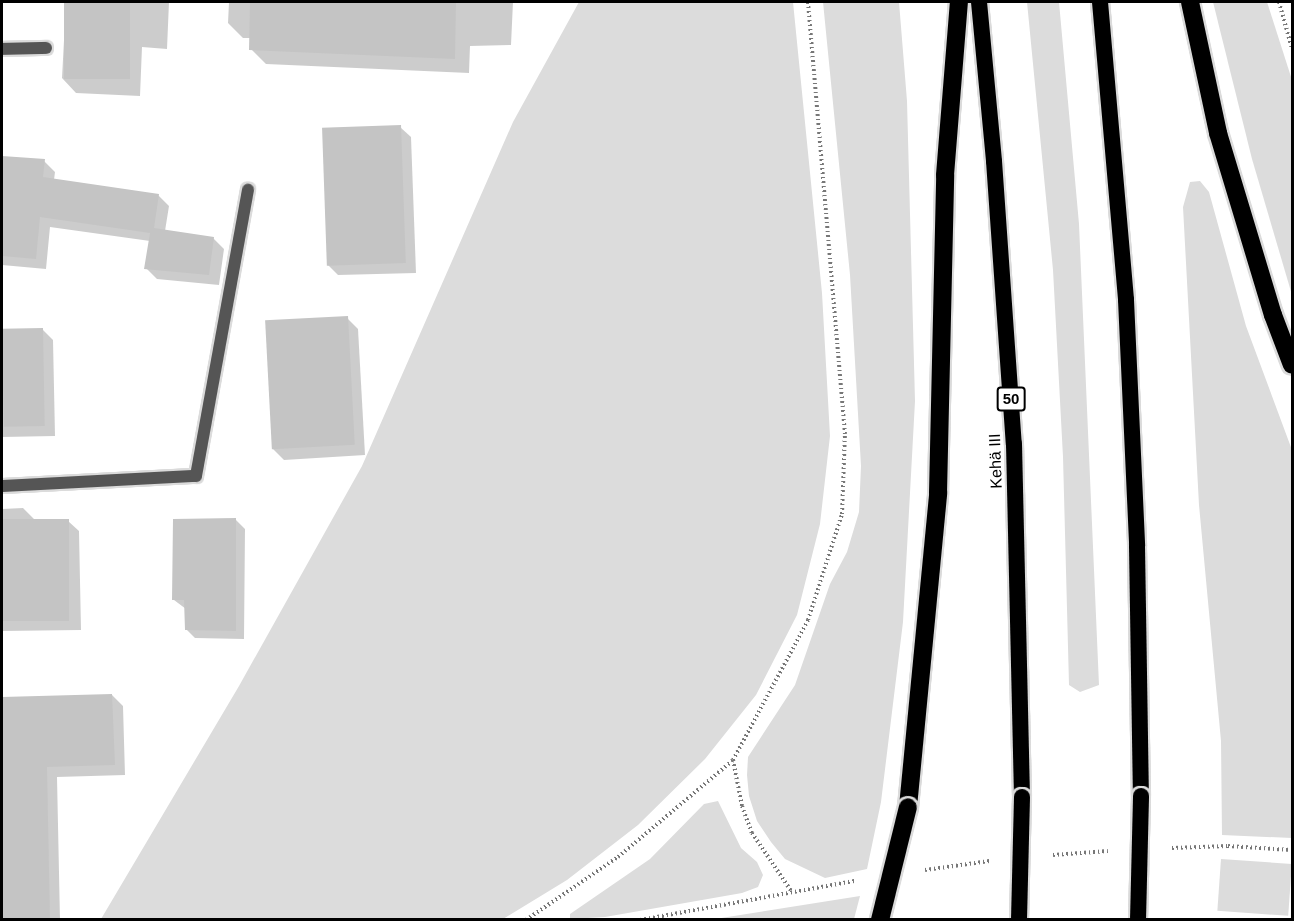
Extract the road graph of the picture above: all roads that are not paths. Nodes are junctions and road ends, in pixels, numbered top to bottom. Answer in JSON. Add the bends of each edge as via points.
{"nodes":[{"id":1,"x":959,"y":2,"type":"edge"},
{"id":2,"x":979,"y":2,"type":"edge"},
{"id":3,"x":1100,"y":2,"type":"edge"},
{"id":4,"x":1190,"y":2,"type":"edge"},
{"id":5,"x":46,"y":48,"type":"dead end"},
{"id":6,"x":2,"y":49,"type":"edge"},
{"id":7,"x":248,"y":190,"type":"dead end"},
{"id":8,"x":1293,"y":365,"type":"edge"},
{"id":9,"x":2,"y":486,"type":"edge"},
{"id":10,"x":880,"y":920,"type":"edge"},
{"id":11,"x":1019,"y":920,"type":"edge"},
{"id":12,"x":1138,"y":920,"type":"edge"}],
"edges":[{"from":1,"to":10,"type":"highway","bridge":true,"via":[[945,175],[938,493],[908,807]]},
{"from":2,"to":11,"type":"highway","name":"Kehä III","number":"50","bridge":true,"via":[[1014,444],[1022,797]]},
{"from":3,"to":12,"type":"highway","bridge":true,"via":[[1126,300],[1137,546],[1141,796]]},
{"from":4,"to":8,"type":"highway","via":[[1218,133],[1273,315]]},
{"from":5,"to":6,"type":"lane"},
{"from":7,"to":9,"type":"lane","via":[[196,476]]}]}
